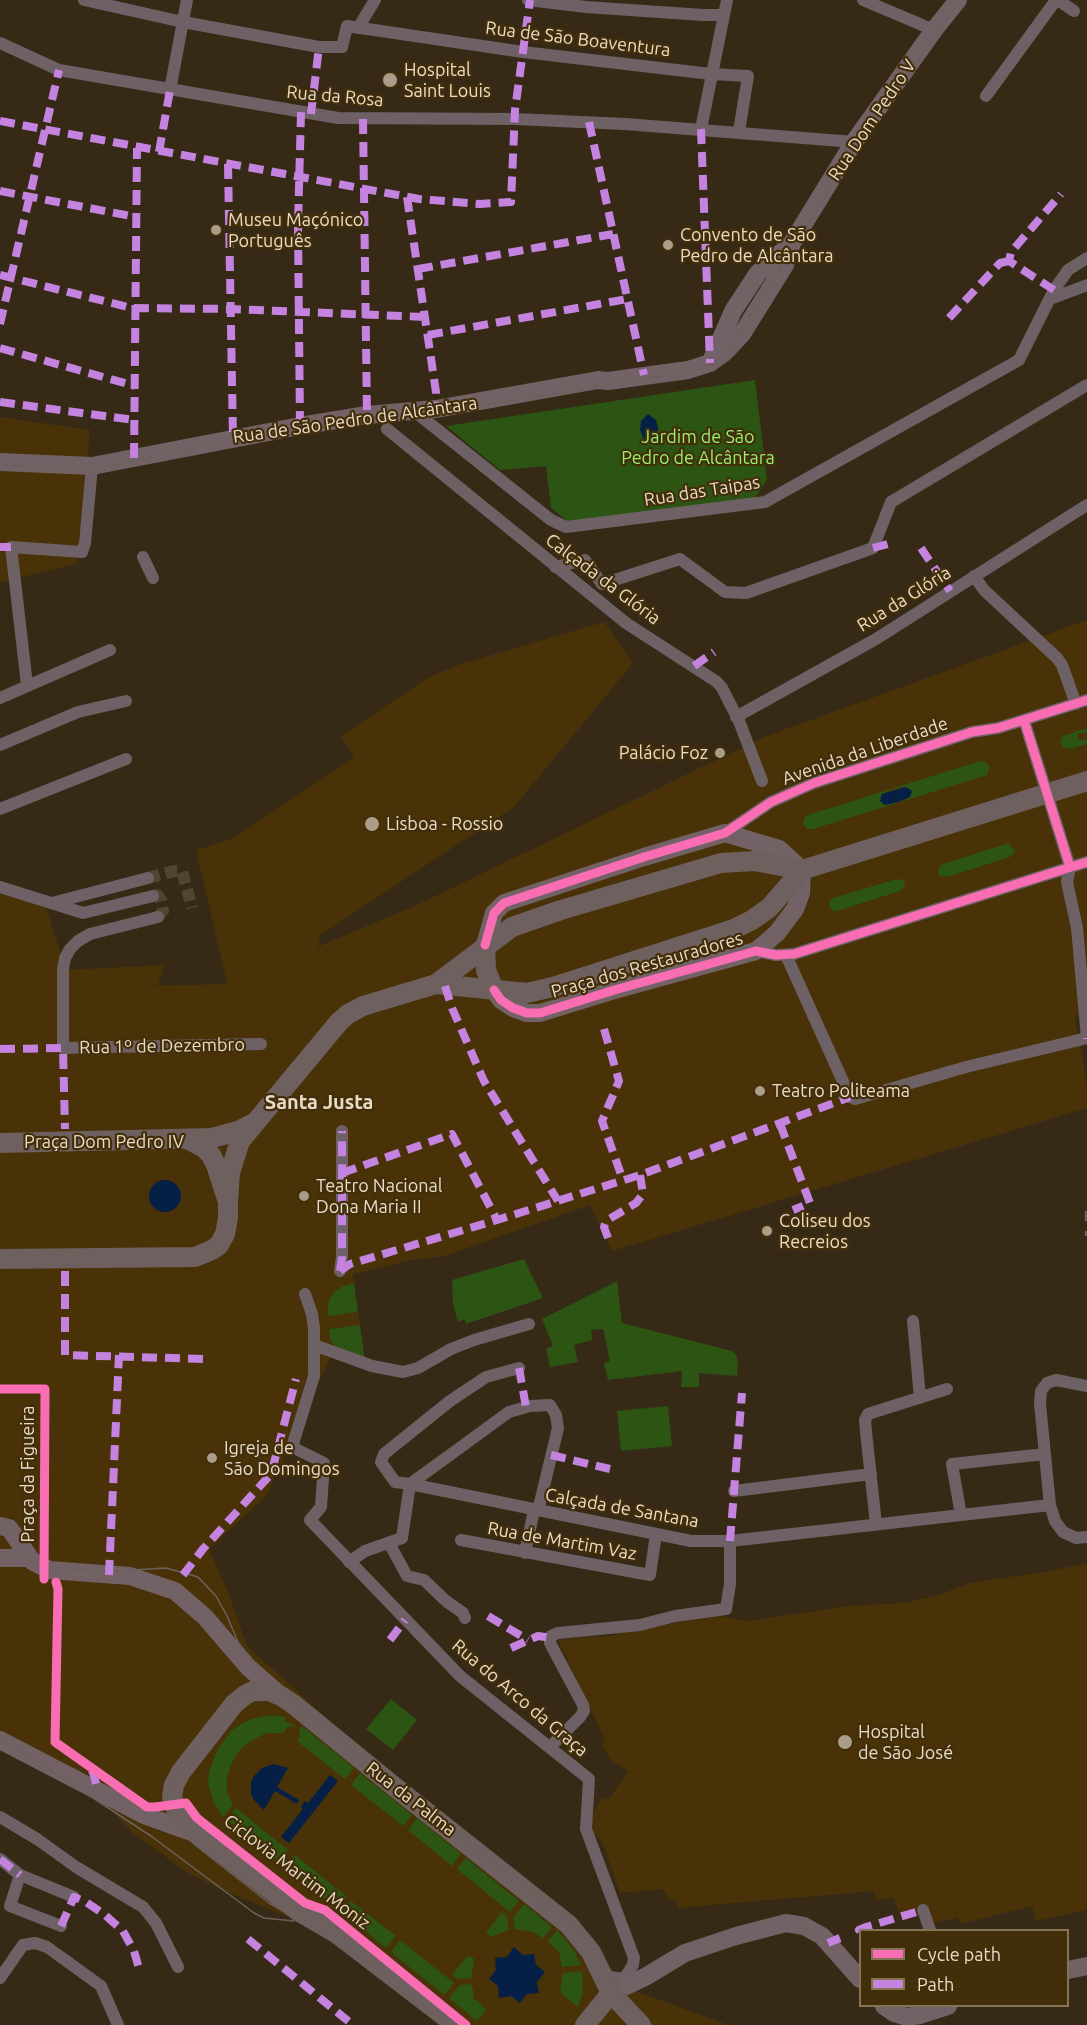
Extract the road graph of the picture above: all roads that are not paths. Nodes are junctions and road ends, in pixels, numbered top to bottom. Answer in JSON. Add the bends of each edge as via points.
{"nodes":[{"id":1,"x":84,"y":0,"type":"edge"},
{"id":2,"x":188,"y":0,"type":"edge"},
{"id":3,"x":375,"y":0,"type":"edge"},
{"id":4,"x":528,"y":0,"type":"edge"},
{"id":5,"x":727,"y":0,"type":"edge"},
{"id":6,"x":863,"y":0,"type":"edge"},
{"id":7,"x":958,"y":0,"type":"edge"},
{"id":8,"x":1057,"y":0,"type":"edge"},
{"id":9,"x":1074,"y":11,"type":"dead end"},
{"id":10,"x":723,"y":15,"type":"junction"},
{"id":11,"x":183,"y":22,"type":"junction"},
{"id":12,"x":352,"y":27,"type":"junction"},
{"id":13,"x":934,"y":30,"type":"junction"},
{"id":14,"x":0,"y":43,"type":"edge"},
{"id":15,"x":711,"y":74,"type":"junction"},
{"id":16,"x":170,"y":90,"type":"junction"},
{"id":17,"x":986,"y":96,"type":"dead end"},
{"id":18,"x":701,"y":129,"type":"junction"},
{"id":19,"x":739,"y":131,"type":"junction"},
{"id":20,"x":854,"y":142,"type":"junction"},
{"id":21,"x":1087,"y":258,"type":"edge"},
{"id":22,"x":1087,"y":285,"type":"edge"},
{"id":23,"x":1050,"y":299,"type":"junction"},
{"id":24,"x":710,"y":363,"type":"joint"},
{"id":25,"x":1087,"y":385,"type":"edge"},
{"id":26,"x":414,"y":411,"type":"junction"},
{"id":27,"x":387,"y":429,"type":"dead end"},
{"id":28,"x":0,"y":462,"type":"edge"},
{"id":29,"x":92,"y":466,"type":"junction"},
{"id":30,"x":1087,"y":505,"type":"edge"},
{"id":31,"x":143,"y":557,"type":"dead end"},
{"id":32,"x":555,"y":567,"type":"junction"},
{"id":33,"x":974,"y":576,"type":"junction"},
{"id":34,"x":153,"y":578,"type":"dead end"},
{"id":35,"x":110,"y":650,"type":"dead end"},
{"id":36,"x":27,"y":685,"type":"junction"},
{"id":37,"x":0,"y":699,"type":"edge"},
{"id":38,"x":126,"y":701,"type":"dead end"},
{"id":39,"x":1082,"y":702,"type":"edge"},
{"id":40,"x":736,"y":717,"type":"junction"},
{"id":41,"x":1024,"y":720,"type":"junction"},
{"id":42,"x":0,"y":745,"type":"edge"},
{"id":43,"x":126,"y":759,"type":"dead end"},
{"id":44,"x":762,"y":781,"type":"dead end"},
{"id":45,"x":1087,"y":781,"type":"edge"},
{"id":46,"x":1047,"y":794,"type":"junction"},
{"id":47,"x":0,"y":809,"type":"edge"},
{"id":48,"x":725,"y":832,"type":"junction"},
{"id":49,"x":1087,"y":862,"type":"edge"},
{"id":50,"x":1070,"y":867,"type":"junction"},
{"id":51,"x":802,"y":870,"type":"junction"},
{"id":52,"x":148,"y":878,"type":"tunnel mouth"},
{"id":53,"x":0,"y":888,"type":"edge"},
{"id":54,"x":153,"y":896,"type":"dead end"},
{"id":55,"x":51,"y":903,"type":"junction"},
{"id":56,"x":158,"y":917,"type":"dead end"},
{"id":57,"x":485,"y":945,"type":"junction"},
{"id":58,"x":756,"y":951,"type":"junction"},
{"id":59,"x":786,"y":955,"type":"junction"},
{"id":60,"x":436,"y":984,"type":"junction"},
{"id":61,"x":494,"y":990,"type":"junction"},
{"id":62,"x":1087,"y":1038,"type":"edge"},
{"id":63,"x":261,"y":1044,"type":"dead end"},
{"id":64,"x":254,"y":1122,"type":"junction"},
{"id":65,"x":342,"y":1131,"type":"dead end"},
{"id":66,"x":187,"y":1139,"type":"junction"},
{"id":67,"x":0,"y":1143,"type":"edge"},
{"id":68,"x":228,"y":1202,"type":"junction"},
{"id":69,"x":0,"y":1259,"type":"edge"},
{"id":70,"x":340,"y":1271,"type":"dead end"},
{"id":71,"x":305,"y":1294,"type":"dead end"},
{"id":72,"x":913,"y":1321,"type":"dead end"},
{"id":73,"x":529,"y":1324,"type":"dead end"},
{"id":74,"x":314,"y":1344,"type":"junction"},
{"id":75,"x":519,"y":1368,"type":"dead end"},
{"id":76,"x":1087,"y":1386,"type":"edge"},
{"id":77,"x":947,"y":1389,"type":"dead end"},
{"id":78,"x":920,"y":1398,"type":"junction"},
{"id":79,"x":1045,"y":1454,"type":"junction"},
{"id":80,"x":871,"y":1474,"type":"junction"},
{"id":81,"x":410,"y":1484,"type":"junction"},
{"id":82,"x":734,"y":1491,"type":"dead end"},
{"id":83,"x":1050,"y":1505,"type":"junction"},
{"id":84,"x":536,"y":1511,"type":"junction"},
{"id":85,"x":961,"y":1515,"type":"junction"},
{"id":86,"x":876,"y":1524,"type":"junction"},
{"id":87,"x":0,"y":1526,"type":"edge"},
{"id":88,"x":656,"y":1534,"type":"junction"},
{"id":89,"x":1087,"y":1537,"type":"edge"},
{"id":90,"x":461,"y":1540,"type":"dead end"},
{"id":91,"x":730,"y":1541,"type":"junction"},
{"id":92,"x":389,"y":1543,"type":"junction"},
{"id":93,"x":525,"y":1553,"type":"junction"},
{"id":94,"x":0,"y":1558,"type":"edge"},
{"id":95,"x":28,"y":1558,"type":"junction"},
{"id":96,"x":349,"y":1562,"type":"junction"},
{"id":97,"x":56,"y":1572,"type":"joint"},
{"id":98,"x":465,"y":1618,"type":"dead end"},
{"id":99,"x":281,"y":1696,"type":"junction"},
{"id":100,"x":0,"y":1740,"type":"edge"},
{"id":101,"x":550,"y":1746,"type":"junction"},
{"id":102,"x":0,"y":1817,"type":"edge"},
{"id":103,"x":197,"y":1834,"type":"junction"},
{"id":104,"x":0,"y":1859,"type":"edge"},
{"id":105,"x":20,"y":1875,"type":"junction"},
{"id":106,"x":74,"y":1897,"type":"dead end"},
{"id":107,"x":5,"y":1904,"type":"edge"},
{"id":108,"x":923,"y":1910,"type":"dead end"},
{"id":109,"x":61,"y":1926,"type":"dead end"},
{"id":110,"x":930,"y":1929,"type":"edge"},
{"id":111,"x":1087,"y":1966,"type":"edge"},
{"id":112,"x":178,"y":1967,"type":"dead end"},
{"id":113,"x":1069,"y":1970,"type":"edge"},
{"id":114,"x":859,"y":1977,"type":"edge"},
{"id":115,"x":0,"y":1978,"type":"edge"},
{"id":116,"x":608,"y":1985,"type":"junction"},
{"id":117,"x":885,"y":2007,"type":"edge"},
{"id":118,"x":945,"y":2007,"type":"edge"},
{"id":119,"x":118,"y":2025,"type":"edge"},
{"id":120,"x":456,"y":2025,"type":"edge"},
{"id":121,"x":585,"y":2025,"type":"edge"},
{"id":122,"x":641,"y":2025,"type":"edge"}],
"edges":[{"from":1,"to":11,"type":"street"},
{"from":2,"to":11,"type":"street"},
{"from":3,"to":12,"type":"street"},
{"from":4,"to":10,"type":"street"},
{"from":5,"to":10,"type":"street"},
{"from":6,"to":13,"type":"street"},
{"from":7,"to":13,"type":"main road","name":"Rua Dom Pedro V"},
{"from":8,"to":9,"type":"street"},
{"from":8,"to":17,"type":"street"},
{"from":10,"to":15,"type":"street"},
{"from":11,"to":12,"type":"street","via":[[319,47],[342,46]]},
{"from":11,"to":16,"type":"street"},
{"from":12,"to":15,"type":"street","name":"Rua de São Boaventura"},
{"from":13,"to":20,"type":"main road","name":"Rua Dom Pedro V"},
{"from":14,"to":16,"type":"street","name":"Rua da Rosa","via":[[59,70]]},
{"from":15,"to":18,"type":"street"},
{"from":15,"to":19,"type":"street","name":"Rua de São Boaventura","via":[[748,76]]},
{"from":16,"to":18,"type":"street","name":"Rua da Rosa","via":[[338,118],[515,119]]},
{"from":18,"to":19,"type":"street","name":"Rua da Rosa"},
{"from":19,"to":20,"type":"street","name":"Rua da Rosa"},
{"from":20,"to":24,"type":"main road","name":"Rua Dom Pedro V","via":[[792,243],[758,273],[733,311]]},
{"from":21,"to":23,"type":"street","name":"Rua das Taipas","via":[[1068,270]]},
{"from":22,"to":23,"type":"street"},
{"from":23,"to":26,"type":"street","name":"Rua das Taipas","via":[[1019,360],[765,502],[566,527],[551,520]]},
{"from":24,"to":26,"type":"main road","name":"Rua de São Pedro de Alcântara","via":[[688,370],[587,382]]},
{"from":25,"to":32,"type":"street","via":[[891,502],[873,548],[746,593],[725,592],[680,559],[602,584],[585,560]]},
{"from":26,"to":29,"type":"main road","name":"Rua de São Pedro de Alcântara","via":[[322,422]]},
{"from":27,"to":32,"type":"street","name":"Calçada da Glória"},
{"from":28,"to":29,"type":"main road","name":"Rua de São Pedro de Alcântara"},
{"from":29,"to":36,"type":"street","via":[[82,552],[11,547]]},
{"from":30,"to":33,"type":"street","name":"Rua da Glória"},
{"from":31,"to":34,"type":"street"},
{"from":32,"to":40,"type":"street","name":"Calçada da Glória","via":[[626,623],[717,682]]},
{"from":33,"to":39,"type":"street","via":[[984,590],[1058,658]]},
{"from":33,"to":40,"type":"street","name":"Rua da Glória","via":[[876,639]]},
{"from":35,"to":36,"type":"street"},
{"from":36,"to":37,"type":"street"},
{"from":38,"to":42,"type":"street","via":[[78,712]]},
{"from":39,"to":41,"type":"street","name":"Avenida da Liberdade"},
{"from":40,"to":44,"type":"street","name":"Calçada da Glória"},
{"from":41,"to":46,"type":"street"},
{"from":41,"to":48,"type":"street","name":"Avenida da Liberdade","via":[[972,732],[814,783],[771,802]]},
{"from":43,"to":47,"type":"street"},
{"from":45,"to":46,"type":"main road"},
{"from":46,"to":50,"type":"street"},
{"from":46,"to":51,"type":"main road"},
{"from":48,"to":51,"type":"main road","via":[[779,849]]},
{"from":48,"to":57,"type":"main road","via":[[504,903],[494,913]]},
{"from":49,"to":50,"type":"street"},
{"from":50,"to":59,"type":"street","name":"Praça dos Restauradores"},
{"from":50,"to":62,"type":"street","via":[[1066,882],[1077,928]]},
{"from":51,"to":57,"type":"main road","via":[[754,861],[712,865],[512,927]]},
{"from":51,"to":58,"type":"main road","via":[[801,893],[795,909],[777,933]]},
{"from":51,"to":61,"type":"main road","name":"Praça dos Restauradores","via":[[769,908],[734,929],[553,987],[527,993]]},
{"from":52,"to":55,"type":"street"},
{"from":53,"to":55,"type":"street"},
{"from":54,"to":55,"type":"street","via":[[85,913]]},
{"from":56,"to":63,"type":"street","name":"Rua 1º de Dezembro","via":[[90,934],[70,949],[63,969],[63,1048]]},
{"from":57,"to":60,"type":"main road"},
{"from":57,"to":61,"type":"main road","via":[[486,970]]},
{"from":58,"to":59,"type":"street","name":"Praça dos Restauradores"},
{"from":58,"to":61,"type":"main road","name":"Praça dos Restauradores","via":[[540,1013],[513,1008]]},
{"from":59,"to":62,"type":"street","via":[[849,1097],[861,1099],[966,1067]]},
{"from":60,"to":61,"type":"main road","name":"Praça dos Restauradores"},
{"from":60,"to":64,"type":"main road","via":[[348,1014]]},
{"from":64,"to":66,"type":"main road","via":[[222,1137]]},
{"from":64,"to":68,"type":"main road","via":[[236,1151]]},
{"from":65,"to":70,"type":"street"},
{"from":66,"to":67,"type":"main road","name":"Praça Dom Pedro IV"},
{"from":66,"to":68,"type":"main road","name":"Praça Dom Pedro IV","via":[[211,1155]]},
{"from":68,"to":69,"type":"main road","name":"Praça Dom Pedro IV","via":[[227,1227],[219,1245],[195,1257]]},
{"from":71,"to":74,"type":"street","via":[[312,1314]]},
{"from":72,"to":78,"type":"street"},
{"from":73,"to":74,"type":"street","via":[[474,1340],[403,1372],[372,1366]]},
{"from":74,"to":96,"type":"street","name":"Rua do Arco da Graça","via":[[314,1376],[292,1447],[324,1463],[321,1507],[310,1520]]},
{"from":75,"to":81,"type":"street","name":"Calçada de Santana","via":[[486,1377],[384,1454],[381,1462],[394,1482]]},
{"from":76,"to":79,"type":"street","via":[[1056,1380],[1041,1390]]},
{"from":77,"to":78,"type":"street"},
{"from":78,"to":80,"type":"street","via":[[868,1414]]},
{"from":79,"to":83,"type":"street"},
{"from":79,"to":85,"type":"street","via":[[952,1464]]},
{"from":80,"to":82,"type":"street"},
{"from":80,"to":86,"type":"street"},
{"from":81,"to":84,"type":"street","name":"Calçada de Santana"},
{"from":81,"to":84,"type":"street","via":[[509,1412],[550,1405],[558,1428]]},
{"from":81,"to":92,"type":"street","via":[[402,1538]]},
{"from":83,"to":85,"type":"street","name":"Calçada de Santana"},
{"from":83,"to":89,"type":"street","via":[[1054,1521],[1063,1532],[1076,1538]]},
{"from":84,"to":88,"type":"street","name":"Calçada de Santana"},
{"from":84,"to":93,"type":"street"},
{"from":85,"to":86,"type":"street","name":"Calçada de Santana"},
{"from":86,"to":91,"type":"street","name":"Calçada de Santana"},
{"from":87,"to":95,"type":"main road","name":"Praça da Figueira","via":[[9,1528]]},
{"from":88,"to":91,"type":"street","name":"Calçada de Santana"},
{"from":88,"to":93,"type":"street","name":"Rua de Martim Vaz","via":[[650,1575]]},
{"from":90,"to":93,"type":"street","name":"Rua de Martim Vaz"},
{"from":91,"to":101,"type":"street","via":[[726,1609],[620,1628],[558,1633],[551,1638],[584,1711]]},
{"from":92,"to":96,"type":"street","via":[[365,1551]]},
{"from":92,"to":98,"type":"street","via":[[407,1576],[424,1580]]},
{"from":94,"to":95,"type":"main road","name":"Praça da Figueira"},
{"from":95,"to":97,"type":"main road","name":"Praça da Figueira"},
{"from":96,"to":101,"type":"street","name":"Rua do Arco da Graça","via":[[460,1676]]},
{"from":97,"to":99,"type":"main road","name":"Rua da Palma","via":[[130,1576],[182,1596],[248,1667]]},
{"from":99,"to":103,"type":"main road","via":[[261,1690],[245,1695],[181,1772],[174,1785],[173,1805]]},
{"from":99,"to":116,"type":"main road","name":"Rua da Palma","via":[[569,1925],[587,1946]]},
{"from":100,"to":103,"type":"main road","via":[[144,1815]]},
{"from":101,"to":116,"type":"street","name":"Rua do Arco da Graça","via":[[589,1779],[586,1829],[634,1958],[626,1976]]},
{"from":102,"to":112,"type":"street","via":[[143,1907],[156,1923]]},
{"from":103,"to":120,"type":"main road"},
{"from":104,"to":105,"type":"street"},
{"from":105,"to":106,"type":"street"},
{"from":105,"to":107,"type":"street"},
{"from":107,"to":109,"type":"street"},
{"from":108,"to":110,"type":"street"},
{"from":111,"to":113,"type":"main road"},
{"from":114,"to":116,"type":"main road","via":[[822,1936],[804,1926],[786,1923],[685,1953],[645,1977]]},
{"from":115,"to":119,"type":"street","via":[[23,1945],[47,1947],[102,1986]]},
{"from":116,"to":121,"type":"main road"},
{"from":116,"to":122,"type":"main road","name":"Rua da Palma"},
{"from":117,"to":118,"type":"main road","via":[[907,2017]]}]}
